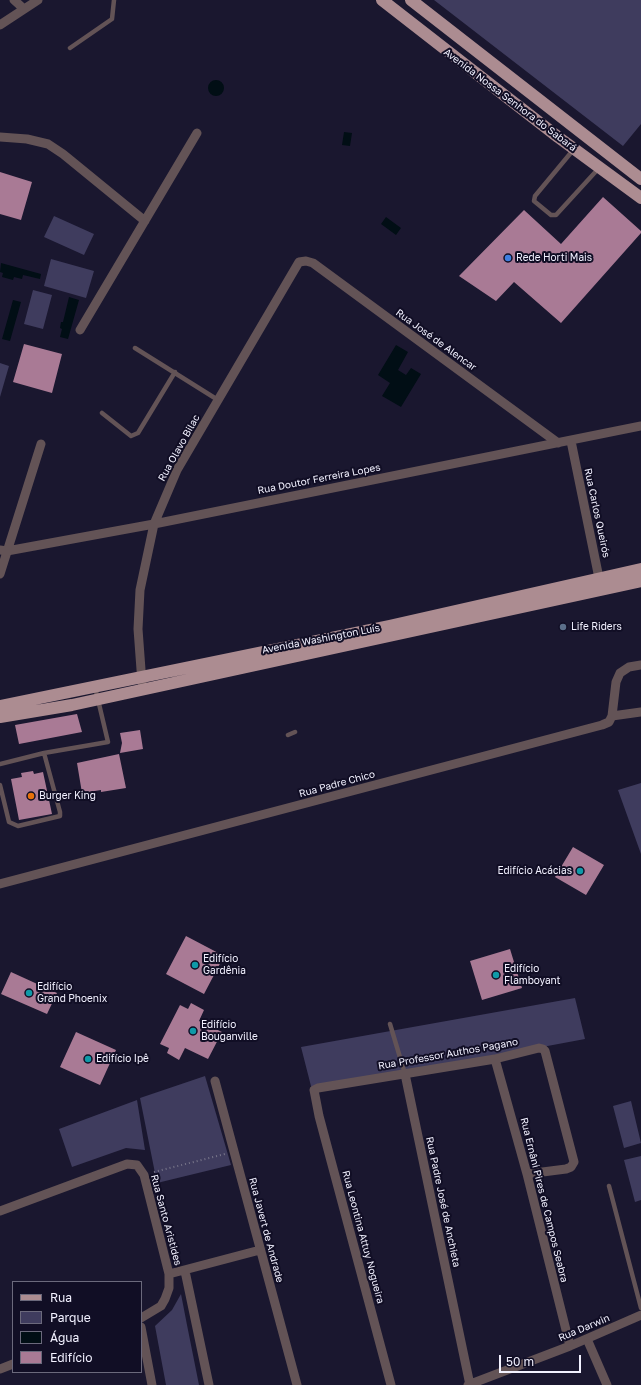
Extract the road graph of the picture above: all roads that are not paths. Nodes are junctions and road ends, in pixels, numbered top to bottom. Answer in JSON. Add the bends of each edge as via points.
{"nodes":[{"id":1,"x":14,"y":0,"type":"edge"},
{"id":2,"x":38,"y":0,"type":"edge"},
{"id":3,"x":114,"y":0,"type":"edge"},
{"id":4,"x":382,"y":0,"type":"edge"},
{"id":5,"x":411,"y":0,"type":"edge"},
{"id":6,"x":24,"y":9,"type":"junction"},
{"id":7,"x":0,"y":25,"type":"edge"},
{"id":8,"x":70,"y":48,"type":"dead end"},
{"id":9,"x":197,"y":133,"type":"dead end"},
{"id":10,"x":0,"y":137,"type":"edge"},
{"id":11,"x":574,"y":149,"type":"junction"},
{"id":12,"x":600,"y":168,"type":"junction"},
{"id":13,"x":641,"y":179,"type":"edge"},
{"id":14,"x":641,"y":198,"type":"edge"},
{"id":15,"x":145,"y":221,"type":"junction"},
{"id":16,"x":299,"y":262,"type":"joint"},
{"id":17,"x":80,"y":330,"type":"dead end"},
{"id":18,"x":135,"y":348,"type":"dead end"},
{"id":19,"x":175,"y":372,"type":"junction"},
{"id":20,"x":218,"y":400,"type":"junction"},
{"id":21,"x":102,"y":413,"type":"dead end"},
{"id":22,"x":641,"y":426,"type":"edge"},
{"id":23,"x":571,"y":441,"type":"junction"},
{"id":24,"x":558,"y":443,"type":"junction"},
{"id":25,"x":41,"y":444,"type":"dead end"},
{"id":26,"x":154,"y":524,"type":"junction"},
{"id":27,"x":4,"y":550,"type":"edge"},
{"id":28,"x":641,"y":569,"type":"edge"},
{"id":29,"x":0,"y":574,"type":"edge"},
{"id":30,"x":641,"y":581,"type":"edge"},
{"id":31,"x":600,"y":583,"type":"junction"},
{"id":32,"x":641,"y":665,"type":"edge"},
{"id":33,"x":142,"y":683,"type":"junction"},
{"id":34,"x":95,"y":687,"type":"junction"},
{"id":35,"x":98,"y":699,"type":"junction"},
{"id":36,"x":0,"y":706,"type":"edge"},
{"id":37,"x":641,"y":712,"type":"edge"},
{"id":38,"x":612,"y":716,"type":"junction"},
{"id":39,"x":0,"y":717,"type":"edge"},
{"id":40,"x":295,"y":732,"type":"dead end"},
{"id":41,"x":288,"y":735,"type":"dead end"},
{"id":42,"x":44,"y":753,"type":"junction"},
{"id":43,"x":0,"y":764,"type":"edge"},
{"id":44,"x":0,"y":784,"type":"edge"},
{"id":45,"x":0,"y":884,"type":"edge"},
{"id":46,"x":390,"y":1024,"type":"dead end"},
{"id":47,"x":495,"y":1059,"type":"junction"},
{"id":48,"x":404,"y":1074,"type":"junction"},
{"id":49,"x":215,"y":1081,"type":"dead end"},
{"id":50,"x":314,"y":1094,"type":"joint"},
{"id":51,"x":526,"y":1174,"type":"junction"},
{"id":52,"x":610,"y":1186,"type":"dead end"},
{"id":53,"x":0,"y":1211,"type":"edge"},
{"id":54,"x":260,"y":1250,"type":"junction"},
{"id":55,"x":185,"y":1270,"type":"junction"},
{"id":56,"x":169,"y":1274,"type":"junction"},
{"id":57,"x":641,"y":1308,"type":"edge"},
{"id":58,"x":641,"y":1315,"type":"edge"},
{"id":59,"x":142,"y":1317,"type":"edge"},
{"id":60,"x":142,"y":1332,"type":"edge"},
{"id":61,"x":587,"y":1339,"type":"junction"},
{"id":62,"x":570,"y":1346,"type":"junction"},
{"id":63,"x":12,"y":1364,"type":"edge"},
{"id":64,"x":0,"y":1369,"type":"edge"},
{"id":65,"x":152,"y":1385,"type":"edge"},
{"id":66,"x":209,"y":1385,"type":"edge"},
{"id":67,"x":297,"y":1385,"type":"edge"},
{"id":68,"x":391,"y":1385,"type":"edge"},
{"id":69,"x":469,"y":1385,"type":"edge"},
{"id":70,"x":607,"y":1385,"type":"edge"}],
"edges":[{"from":1,"to":6,"type":"street"},
{"from":2,"to":6,"type":"street"},
{"from":3,"to":8,"type":"lane","via":[[112,19]]},
{"from":4,"to":11,"type":"main road","name":"Avenida Nossa Senhora do Sabará"},
{"from":5,"to":13,"type":"main road","name":"Avenida Nossa Senhora do Sabará"},
{"from":6,"to":7,"type":"street"},
{"from":9,"to":15,"type":"street"},
{"from":10,"to":15,"type":"street","via":[[48,144]]},
{"from":11,"to":12,"type":"main road","name":"Avenida Nossa Senhora do Sabará"},
{"from":11,"to":12,"type":"lane","via":[[535,196],[534,201],[551,215],[556,215]]},
{"from":12,"to":14,"type":"main road","name":"Avenida Nossa Senhora do Sabará"},
{"from":15,"to":17,"type":"street"},
{"from":16,"to":20,"type":"street","name":"Rua Olavo Bilac"},
{"from":16,"to":24,"type":"street","name":"Rua José de Alencar","via":[[313,263]]},
{"from":18,"to":19,"type":"lane"},
{"from":19,"to":20,"type":"lane"},
{"from":19,"to":21,"type":"lane","via":[[138,434],[131,436]]},
{"from":20,"to":26,"type":"street","name":"Rua Olavo Bilac","via":[[177,470]]},
{"from":22,"to":23,"type":"street","name":"Rua Doutor Ferreira Lopes"},
{"from":23,"to":24,"type":"street","name":"Rua Doutor Ferreira Lopes"},
{"from":23,"to":31,"type":"street","name":"Rua Carlos Queirós"},
{"from":24,"to":26,"type":"street","name":"Rua Doutor Ferreira Lopes"},
{"from":25,"to":27,"type":"street"},
{"from":26,"to":27,"type":"street","name":"Rua Doutor Ferreira Lopes"},
{"from":26,"to":33,"type":"street","name":"Rua Olavo Bilac","via":[[140,590],[138,629]]},
{"from":27,"to":29,"type":"street"},
{"from":28,"to":31,"type":"main road","name":"Avenida Washington Luís"},
{"from":30,"to":31,"type":"main road","name":"Avenida Washington Luís"},
{"from":31,"to":33,"type":"main road","name":"Avenida Washington Luís","via":[[390,626]]},
{"from":32,"to":38,"type":"street","via":[[629,667],[620,673],[616,682]]},
{"from":33,"to":34,"type":"main road","name":"Avenida Washington Luís"},
{"from":33,"to":35,"type":"main road","name":"Avenida Washington Luís"},
{"from":34,"to":35,"type":"lane"},
{"from":34,"to":36,"type":"main road","name":"Avenida Washington Luís"},
{"from":35,"to":39,"type":"main road","name":"Avenida Washington Luís"},
{"from":35,"to":42,"type":"lane","via":[[108,742]]},
{"from":37,"to":38,"type":"street"},
{"from":38,"to":45,"type":"street","name":"Rua Padre Chico","via":[[609,722],[602,725]]},
{"from":40,"to":41,"type":"lane"},
{"from":42,"to":43,"type":"lane"},
{"from":42,"to":44,"type":"lane","via":[[60,816],[18,826],[10,822]]},
{"from":46,"to":48,"type":"lane","name":"Rua Padre José de Anchieta"},
{"from":47,"to":48,"type":"street","name":"Rua Professor Authos Pagano"},
{"from":47,"to":51,"type":"street","name":"Rua Ernâni Pires de Campos Seabra"},
{"from":47,"to":51,"type":"street","name":"Rua Professor Authos Pagano","via":[[539,1048],[545,1051],[574,1162],[566,1169]]},
{"from":48,"to":50,"type":"street","name":"Rua Professor Authos Pagano","via":[[318,1088],[314,1090]]},
{"from":48,"to":69,"type":"street","name":"Rua Padre José de Anchieta"},
{"from":49,"to":54,"type":"street","name":"Rua Javert de Andrade"},
{"from":50,"to":68,"type":"street","name":"Rua Leontina Attuy Nogueira"},
{"from":51,"to":62,"type":"street","name":"Rua Ernâni Pires de Campos Seabra"},
{"from":52,"to":57,"type":"lane"},
{"from":53,"to":56,"type":"street","name":"Rua Santo Aristides","via":[[127,1164],[137,1165],[144,1175]]},
{"from":54,"to":55,"type":"street"},
{"from":54,"to":67,"type":"street","name":"Rua Javert de Andrade"},
{"from":55,"to":56,"type":"street"},
{"from":55,"to":66,"type":"street"},
{"from":56,"to":59,"type":"street","name":"Rua Santo Aristides","via":[[169,1288],[161,1306]]},
{"from":58,"to":61,"type":"street","name":"Rua Darwin"},
{"from":60,"to":65,"type":"street"},
{"from":61,"to":62,"type":"street","name":"Rua Darwin"},
{"from":61,"to":70,"type":"street"},
{"from":62,"to":69,"type":"street","name":"Rua Darwin"},
{"from":63,"to":64,"type":"street"}]}
